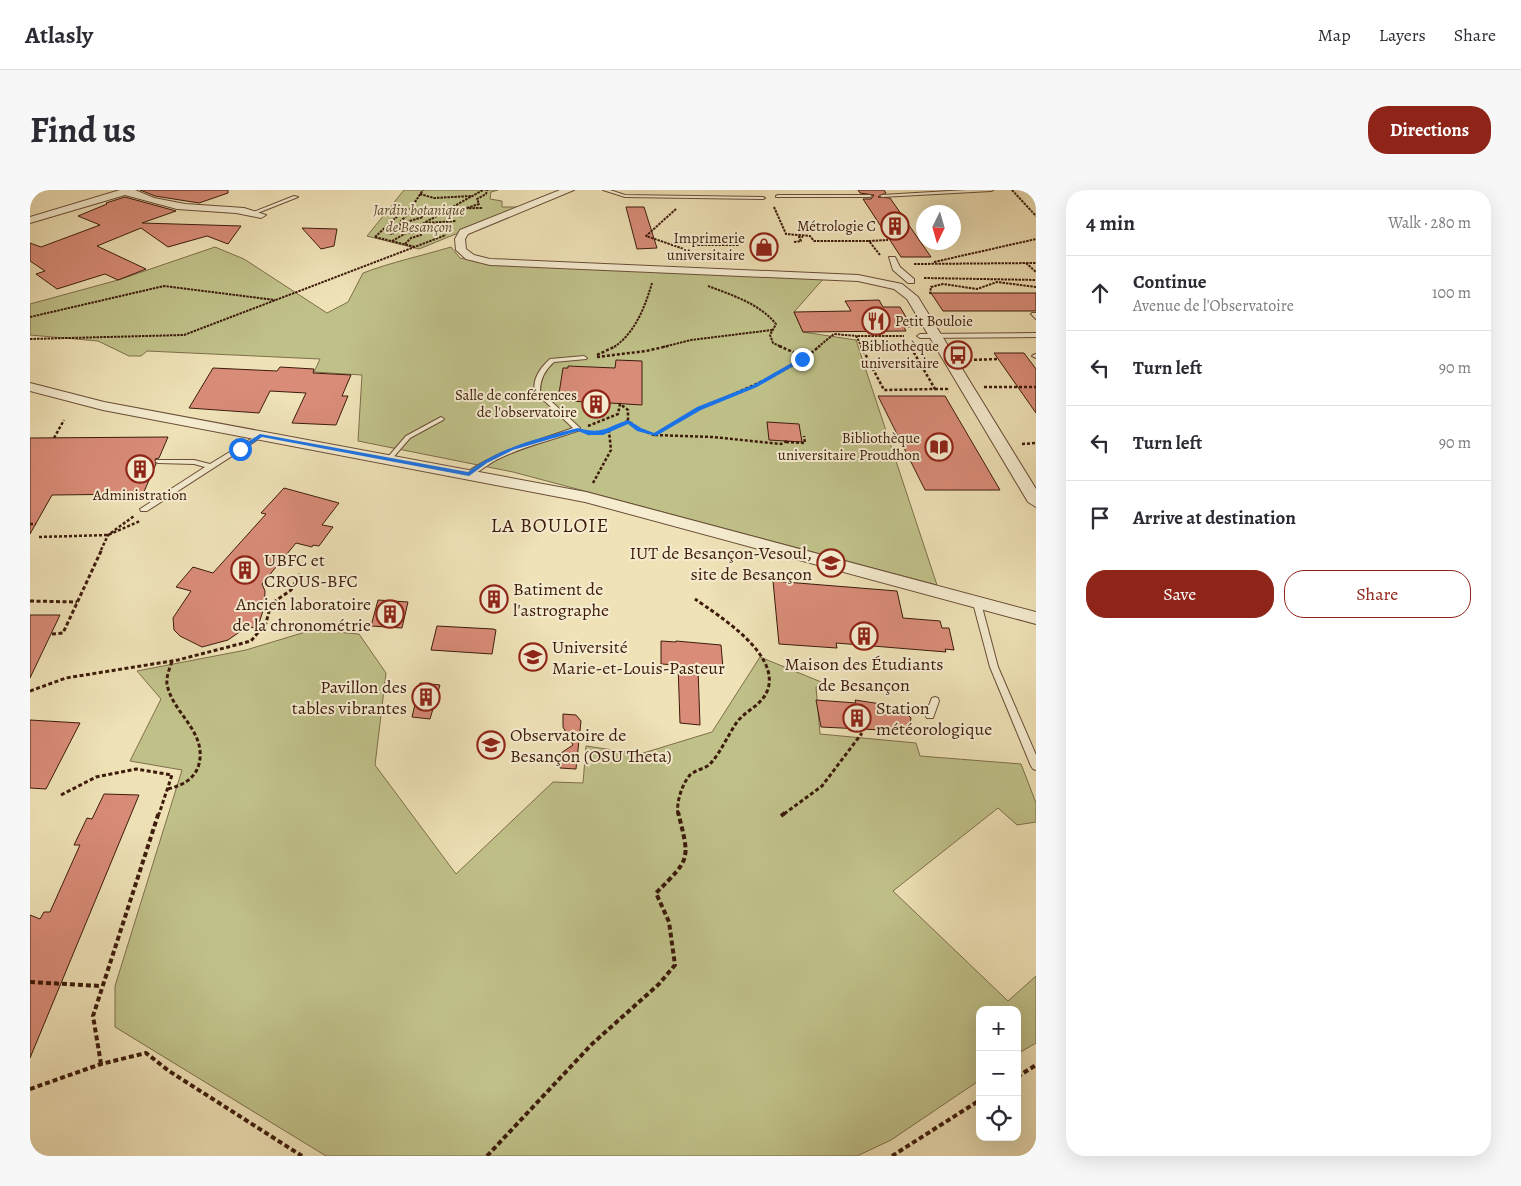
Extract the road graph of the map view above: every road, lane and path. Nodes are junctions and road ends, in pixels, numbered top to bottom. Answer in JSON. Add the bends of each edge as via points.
{"nodes":[{"id":1,"x":423,"y":190,"type":"edge"},
{"id":2,"x":484,"y":190,"type":"edge"},
{"id":3,"x":487,"y":190,"type":"edge"},
{"id":4,"x":569,"y":190,"type":"edge"},
{"id":5,"x":605,"y":190,"type":"edge"},
{"id":6,"x":991,"y":190,"type":"edge"},
{"id":7,"x":1012,"y":190,"type":"edge"},
{"id":8,"x":128,"y":191,"type":"edge"},
{"id":9,"x":420,"y":194,"type":"junction"},
{"id":10,"x":472,"y":196,"type":"junction"},
{"id":11,"x":778,"y":196,"type":"dead end"},
{"id":12,"x":870,"y":196,"type":"dead end"},
{"id":13,"x":882,"y":196,"type":"dead end"},
{"id":14,"x":296,"y":197,"type":"dead end"},
{"id":15,"x":763,"y":198,"type":"dead end"},
{"id":16,"x":451,"y":208,"type":"junction"},
{"id":17,"x":466,"y":208,"type":"junction"},
{"id":18,"x":486,"y":208,"type":"dead end"},
{"id":19,"x":676,"y":208,"type":"dead end"},
{"id":20,"x":411,"y":209,"type":"junction"},
{"id":21,"x":775,"y":210,"type":"dead end"},
{"id":22,"x":1031,"y":211,"type":"junction"},
{"id":23,"x":1036,"y":211,"type":"edge"},
{"id":24,"x":444,"y":212,"type":"junction"},
{"id":25,"x":257,"y":214,"type":"joint"},
{"id":26,"x":420,"y":214,"type":"junction"},
{"id":27,"x":1036,"y":216,"type":"edge"},
{"id":28,"x":30,"y":220,"type":"edge"},
{"id":29,"x":442,"y":221,"type":"dead end"},
{"id":30,"x":390,"y":223,"type":"junction"},
{"id":31,"x":465,"y":228,"type":"junction"},
{"id":32,"x":399,"y":229,"type":"junction"},
{"id":33,"x":442,"y":229,"type":"junction"},
{"id":34,"x":408,"y":232,"type":"junction"},
{"id":35,"x":420,"y":232,"type":"junction"},
{"id":36,"x":812,"y":237,"type":"junction"},
{"id":37,"x":1036,"y":239,"type":"edge"},
{"id":38,"x":888,"y":240,"type":"dead end"},
{"id":39,"x":392,"y":241,"type":"junction"},
{"id":40,"x":869,"y":241,"type":"junction"},
{"id":41,"x":794,"y":242,"type":"dead end"},
{"id":42,"x":405,"y":244,"type":"junction"},
{"id":43,"x":738,"y":245,"type":"dead end"},
{"id":44,"x":694,"y":246,"type":"dead end"},
{"id":45,"x":416,"y":247,"type":"junction"},
{"id":46,"x":690,"y":251,"type":"dead end"},
{"id":47,"x":876,"y":251,"type":"dead end"},
{"id":48,"x":892,"y":259,"type":"dead end"},
{"id":49,"x":930,"y":263,"type":"junction"},
{"id":50,"x":1025,"y":263,"type":"junction"},
{"id":51,"x":1036,"y":263,"type":"edge"},
{"id":52,"x":896,"y":268,"type":"junction"},
{"id":53,"x":654,"y":270,"type":"junction"},
{"id":54,"x":1036,"y":272,"type":"edge"},
{"id":55,"x":913,"y":280,"type":"joint"},
{"id":56,"x":1036,"y":280,"type":"edge"},
{"id":57,"x":706,"y":285,"type":"dead end"},
{"id":58,"x":1036,"y":287,"type":"edge"},
{"id":59,"x":933,"y":299,"type":"dead end"},
{"id":60,"x":276,"y":300,"type":"junction"},
{"id":61,"x":30,"y":317,"type":"edge"},
{"id":62,"x":772,"y":330,"type":"junction"},
{"id":63,"x":1028,"y":335,"type":"junction"},
{"id":64,"x":1036,"y":335,"type":"edge"},
{"id":65,"x":856,"y":336,"type":"junction"},
{"id":66,"x":904,"y":336,"type":"junction"},
{"id":67,"x":920,"y":336,"type":"joint"},
{"id":68,"x":935,"y":337,"type":"junction"},
{"id":69,"x":30,"y":340,"type":"edge"},
{"id":70,"x":1036,"y":344,"type":"edge"},
{"id":71,"x":584,"y":358,"type":"junction"},
{"id":72,"x":998,"y":359,"type":"dead end"},
{"id":73,"x":801,"y":360,"type":"junction"},
{"id":74,"x":969,"y":360,"type":"dead end"},
{"id":75,"x":1034,"y":386,"type":"edge"},
{"id":76,"x":30,"y":387,"type":"edge"},
{"id":77,"x":984,"y":387,"type":"dead end"},
{"id":78,"x":1036,"y":391,"type":"edge"},
{"id":79,"x":64,"y":420,"type":"dead end"},
{"id":80,"x":441,"y":420,"type":"dead end"},
{"id":81,"x":628,"y":421,"type":"junction"},
{"id":82,"x":578,"y":429,"type":"junction"},
{"id":83,"x":609,"y":431,"type":"junction"},
{"id":84,"x":260,"y":435,"type":"junction"},
{"id":85,"x":654,"y":435,"type":"junction"},
{"id":86,"x":804,"y":436,"type":"dead end"},
{"id":87,"x":54,"y":438,"type":"dead end"},
{"id":88,"x":1022,"y":444,"type":"dead end"},
{"id":89,"x":1036,"y":444,"type":"edge"},
{"id":90,"x":389,"y":460,"type":"junction"},
{"id":91,"x":158,"y":461,"type":"dead end"},
{"id":92,"x":212,"y":466,"type":"junction"},
{"id":93,"x":469,"y":474,"type":"junction"},
{"id":94,"x":590,"y":489,"type":"dead end"},
{"id":95,"x":1036,"y":502,"type":"edge"},
{"id":96,"x":144,"y":509,"type":"junction"},
{"id":97,"x":30,"y":524,"type":"edge"},
{"id":98,"x":36,"y":524,"type":"dead end"},
{"id":99,"x":108,"y":535,"type":"junction"},
{"id":100,"x":39,"y":536,"type":"dead end"},
{"id":101,"x":300,"y":574,"type":"dead end"},
{"id":102,"x":695,"y":599,"type":"dead end"},
{"id":103,"x":30,"y":601,"type":"edge"},
{"id":104,"x":77,"y":602,"type":"junction"},
{"id":105,"x":977,"y":603,"type":"junction"},
{"id":106,"x":1036,"y":618,"type":"edge"},
{"id":107,"x":52,"y":634,"type":"dead end"},
{"id":108,"x":172,"y":661,"type":"junction"},
{"id":109,"x":30,"y":691,"type":"edge"},
{"id":110,"x":934,"y":701,"type":"dead end"},
{"id":111,"x":930,"y":715,"type":"dead end"},
{"id":112,"x":862,"y":733,"type":"dead end"},
{"id":113,"x":1036,"y":766,"type":"edge"},
{"id":114,"x":168,"y":789,"type":"junction"},
{"id":115,"x":61,"y":795,"type":"dead end"},
{"id":116,"x":781,"y":816,"type":"dead end"},
{"id":117,"x":30,"y":982,"type":"edge"},
{"id":118,"x":101,"y":986,"type":"junction"},
{"id":119,"x":101,"y":1064,"type":"junction"},
{"id":120,"x":1036,"y":1065,"type":"edge"},
{"id":121,"x":1021,"y":1074,"type":"edge"},
{"id":122,"x":30,"y":1089,"type":"edge"},
{"id":123,"x":976,"y":1103,"type":"edge"},
{"id":124,"x":302,"y":1156,"type":"edge"},
{"id":125,"x":487,"y":1156,"type":"edge"},
{"id":126,"x":892,"y":1156,"type":"edge"}],
"edges":[{"from":1,"to":9,"type":"path"},
{"from":2,"to":10,"type":"path"},
{"from":3,"to":17,"type":"path","via":[[487,194],[477,199],[479,204]]},
{"from":4,"to":31,"type":"street"},
{"from":5,"to":15,"type":"lane","via":[[625,196]]},
{"from":6,"to":13,"type":"lane"},
{"from":7,"to":22,"type":"path"},
{"from":8,"to":25,"type":"street","via":[[162,203]]},
{"from":8,"to":28,"type":"street"},
{"from":9,"to":10,"type":"path","via":[[434,198]]},
{"from":9,"to":20,"type":"path"},
{"from":10,"to":16,"type":"path"},
{"from":11,"to":12,"type":"lane"},
{"from":14,"to":25,"type":"lane"},
{"from":16,"to":17,"type":"path"},
{"from":16,"to":20,"type":"path"},
{"from":16,"to":24,"type":"path"},
{"from":17,"to":18,"type":"path"},
{"from":19,"to":46,"type":"path","via":[[646,236]]},
{"from":20,"to":30,"type":"path","via":[[405,209]]},
{"from":21,"to":36,"type":"path","via":[[786,234]]},
{"from":22,"to":23,"type":"path"},
{"from":22,"to":27,"type":"path"},
{"from":24,"to":26,"type":"path"},
{"from":24,"to":31,"type":"path","via":[[461,213]]},
{"from":24,"to":34,"type":"path"},
{"from":26,"to":32,"type":"path","via":[[408,214]]},
{"from":26,"to":32,"type":"path","via":[[423,216],[420,220],[408,222],[406,228]]},
{"from":29,"to":33,"type":"path"},
{"from":30,"to":32,"type":"path","via":[[388,234]]},
{"from":30,"to":39,"type":"path","via":[[375,237]]},
{"from":31,"to":33,"type":"path"},
{"from":31,"to":45,"type":"path"},
{"from":31,"to":53,"type":"street","via":[[459,246],[468,256],[479,261]]},
{"from":33,"to":35,"type":"path"},
{"from":34,"to":35,"type":"path"},
{"from":34,"to":39,"type":"path"},
{"from":35,"to":42,"type":"path","via":[[421,236],[411,238]]},
{"from":36,"to":40,"type":"path","via":[[814,241]]},
{"from":36,"to":41,"type":"path","via":[[798,238],[801,242]]},
{"from":37,"to":49,"type":"path"},
{"from":38,"to":40,"type":"path"},
{"from":39,"to":42,"type":"path"},
{"from":40,"to":47,"type":"path"},
{"from":42,"to":45,"type":"path"},
{"from":43,"to":44,"type":"path"},
{"from":45,"to":60,"type":"path"},
{"from":48,"to":52,"type":"street"},
{"from":49,"to":50,"type":"path"},
{"from":49,"to":52,"type":"path","via":[[906,264]]},
{"from":50,"to":51,"type":"path"},
{"from":50,"to":54,"type":"path"},
{"from":52,"to":55,"type":"street"},
{"from":53,"to":68,"type":"street","via":[[858,278],[898,286],[912,296]]},
{"from":53,"to":71,"type":"path","via":[[648,299],[628,334],[610,351]]},
{"from":55,"to":56,"type":"path"},
{"from":57,"to":62,"type":"path","via":[[772,317],[776,324]]},
{"from":58,"to":59,"type":"path","via":[[989,282],[983,288],[974,289],[940,284],[929,289]]},
{"from":60,"to":61,"type":"path","via":[[164,286]]},
{"from":60,"to":69,"type":"path","via":[[184,335]]},
{"from":62,"to":71,"type":"path"},
{"from":62,"to":73,"type":"path","via":[[773,344]]},
{"from":63,"to":64,"type":"lane"},
{"from":63,"to":68,"type":"lane"},
{"from":63,"to":70,"type":"lane"},
{"from":65,"to":66,"type":"path"},
{"from":65,"to":66,"type":"path","via":[[884,390],[935,389]]},
{"from":65,"to":73,"type":"path","via":[[834,334]]},
{"from":66,"to":67,"type":"path"},
{"from":67,"to":68,"type":"lane"},
{"from":68,"to":95,"type":"street"},
{"from":71,"to":82,"type":"lane","via":[[552,360],[538,378],[537,386],[537,391]]},
{"from":72,"to":74,"type":"path"},
{"from":73,"to":85,"type":"path","via":[[755,386],[699,409]]},
{"from":75,"to":77,"type":"path"},
{"from":75,"to":78,"type":"path"},
{"from":76,"to":84,"type":"street","via":[[84,402]]},
{"from":79,"to":87,"type":"path"},
{"from":80,"to":90,"type":"lane","via":[[408,437]]},
{"from":81,"to":82,"type":"path","via":[[628,410],[620,404],[616,415]]},
{"from":81,"to":83,"type":"path"},
{"from":81,"to":85,"type":"path","via":[[639,430]]},
{"from":82,"to":83,"type":"path","via":[[593,434]]},
{"from":82,"to":93,"type":"lane","via":[[511,449],[484,462]]},
{"from":83,"to":94,"type":"path","via":[[610,450]]},
{"from":84,"to":90,"type":"street"},
{"from":84,"to":92,"type":"lane"},
{"from":85,"to":86,"type":"path","via":[[781,444],[805,443]]},
{"from":88,"to":89,"type":"path"},
{"from":90,"to":93,"type":"street"},
{"from":91,"to":92,"type":"lane"},
{"from":92,"to":96,"type":"lane"},
{"from":93,"to":105,"type":"street","via":[[634,508]]},
{"from":96,"to":99,"type":"path"},
{"from":96,"to":99,"type":"path","via":[[155,514]]},
{"from":97,"to":98,"type":"path"},
{"from":99,"to":100,"type":"path"},
{"from":99,"to":104,"type":"path"},
{"from":101,"to":108,"type":"path","via":[[291,590],[271,604],[266,623],[251,641]]},
{"from":102,"to":125,"type":"path","via":[[733,625],[753,646],[768,668],[768,688],[758,706],[739,720],[709,766],[690,775],[676,804],[687,849],[682,867],[656,893],[668,922],[675,965],[659,984],[592,1044]]},
{"from":103,"to":104,"type":"path"},
{"from":104,"to":107,"type":"path","via":[[63,633]]},
{"from":105,"to":106,"type":"street"},
{"from":105,"to":113,"type":"lane","via":[[994,667]]},
{"from":108,"to":109,"type":"path","via":[[66,678]]},
{"from":108,"to":114,"type":"path","via":[[166,682],[172,701],[201,744],[196,773],[183,785]]},
{"from":110,"to":111,"type":"lane"},
{"from":112,"to":116,"type":"path","via":[[822,786]]},
{"from":114,"to":115,"type":"path","via":[[172,775],[136,769],[96,777]]},
{"from":114,"to":118,"type":"path"},
{"from":117,"to":118,"type":"path"},
{"from":118,"to":119,"type":"path","via":[[93,1016]]},
{"from":119,"to":122,"type":"path"},
{"from":119,"to":124,"type":"path","via":[[146,1053],[168,1071]]},
{"from":120,"to":121,"type":"path"},
{"from":123,"to":126,"type":"path"}]}
